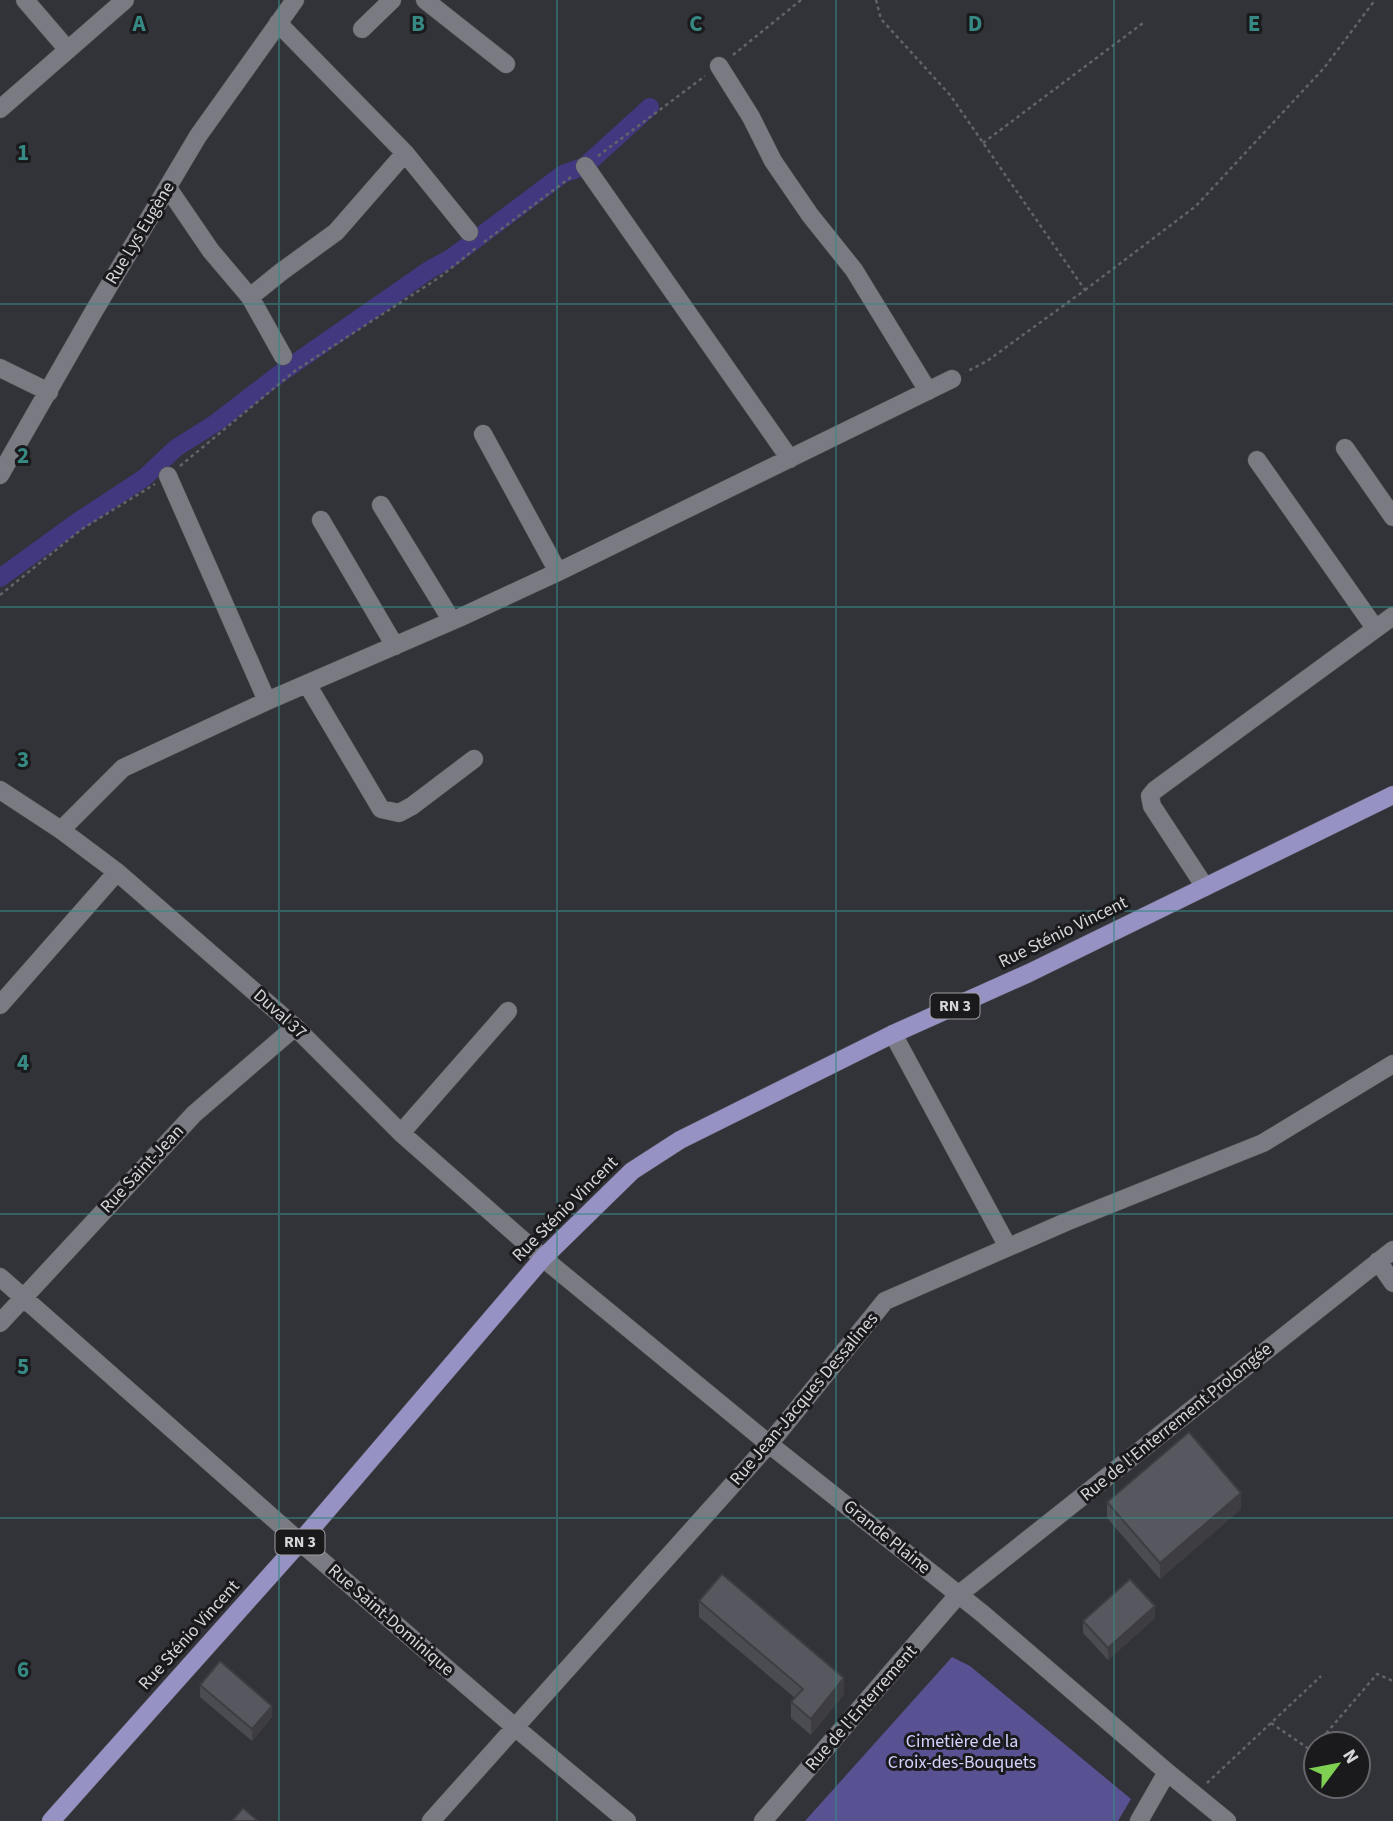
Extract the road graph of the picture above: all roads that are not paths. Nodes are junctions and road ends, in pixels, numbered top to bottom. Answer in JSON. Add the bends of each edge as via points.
{"nodes":[{"id":1,"x":25,"y":0,"type":"edge"},
{"id":2,"x":125,"y":0,"type":"edge"},
{"id":3,"x":392,"y":0,"type":"edge"},
{"id":4,"x":425,"y":0,"type":"edge"},
{"id":5,"x":284,"y":9,"type":"edge"},
{"id":6,"x":362,"y":29,"type":"dead end"},
{"id":7,"x":68,"y":50,"type":"junction"},
{"id":8,"x":506,"y":64,"type":"dead end"},
{"id":9,"x":719,"y":66,"type":"road end"},
{"id":10,"x":0,"y":109,"type":"edge"},
{"id":11,"x":405,"y":153,"type":"junction"},
{"id":12,"x":585,"y":166,"type":"road end"},
{"id":13,"x":167,"y":188,"type":"junction"},
{"id":14,"x":469,"y":232,"type":"dead end"},
{"id":15,"x":250,"y":297,"type":"junction"},
{"id":16,"x":283,"y":356,"type":"dead end"},
{"id":17,"x":0,"y":368,"type":"edge"},
{"id":18,"x":952,"y":379,"type":"road end"},
{"id":19,"x":928,"y":391,"type":"junction"},
{"id":20,"x":49,"y":393,"type":"junction"},
{"id":21,"x":483,"y":434,"type":"dead end"},
{"id":22,"x":1345,"y":448,"type":"dead end"},
{"id":23,"x":790,"y":459,"type":"junction"},
{"id":24,"x":1257,"y":460,"type":"dead end"},
{"id":25,"x":0,"y":475,"type":"edge"},
{"id":26,"x":168,"y":476,"type":"road end"},
{"id":27,"x":381,"y":505,"type":"dead end"},
{"id":28,"x":1393,"y":517,"type":"edge"},
{"id":29,"x":321,"y":520,"type":"dead end"},
{"id":30,"x":558,"y":572,"type":"junction"},
{"id":31,"x":1393,"y":616,"type":"edge"},
{"id":32,"x":452,"y":621,"type":"junction"},
{"id":33,"x":1375,"y":628,"type":"junction"},
{"id":34,"x":395,"y":646,"type":"junction"},
{"id":35,"x":307,"y":684,"type":"junction"},
{"id":36,"x":267,"y":701,"type":"junction"},
{"id":37,"x":474,"y":759,"type":"dead end"},
{"id":38,"x":0,"y":790,"type":"edge"},
{"id":39,"x":1393,"y":795,"type":"edge"},
{"id":40,"x":61,"y":830,"type":"junction"},
{"id":41,"x":117,"y":872,"type":"junction"},
{"id":42,"x":1205,"y":887,"type":"junction"},
{"id":43,"x":0,"y":1004,"type":"edge"},
{"id":44,"x":508,"y":1011,"type":"dead end"},
{"id":45,"x":295,"y":1027,"type":"junction"},
{"id":46,"x":893,"y":1034,"type":"junction"},
{"id":47,"x":1393,"y":1064,"type":"edge"},
{"id":48,"x":401,"y":1133,"type":"junction"},
{"id":49,"x":1008,"y":1248,"type":"junction"},
{"id":50,"x":1393,"y":1250,"type":"edge"},
{"id":51,"x":543,"y":1258,"type":"junction"},
{"id":52,"x":1378,"y":1261,"type":"junction"},
{"id":53,"x":0,"y":1277,"type":"edge"},
{"id":54,"x":1393,"y":1283,"type":"edge"},
{"id":55,"x":22,"y":1298,"type":"junction"},
{"id":56,"x":0,"y":1322,"type":"edge"},
{"id":57,"x":769,"y":1444,"type":"junction"},
{"id":58,"x":300,"y":1542,"type":"junction"},
{"id":59,"x":958,"y":1595,"type":"junction"},
{"id":60,"x":516,"y":1728,"type":"junction"},
{"id":61,"x":1167,"y":1772,"type":"junction"},
{"id":62,"x":51,"y":1821,"type":"edge"},
{"id":63,"x":431,"y":1821,"type":"edge"},
{"id":64,"x":627,"y":1821,"type":"edge"},
{"id":65,"x":764,"y":1821,"type":"edge"},
{"id":66,"x":1139,"y":1821,"type":"edge"},
{"id":67,"x":1227,"y":1821,"type":"edge"}],
"edges":[{"from":1,"to":7,"type":"street"},
{"from":2,"to":7,"type":"street"},
{"from":3,"to":6,"type":"street"},
{"from":4,"to":8,"type":"street"},
{"from":5,"to":11,"type":"street"},
{"from":5,"to":13,"type":"street","name":"Rue Lys Eugène"},
{"from":7,"to":10,"type":"street"},
{"from":9,"to":19,"type":"street","via":[[773,161],[854,270]]},
{"from":11,"to":14,"type":"street"},
{"from":11,"to":15,"type":"street","via":[[336,232]]},
{"from":12,"to":23,"type":"street"},
{"from":13,"to":15,"type":"street"},
{"from":13,"to":20,"type":"street","name":"Rue Lys Eugène"},
{"from":15,"to":16,"type":"street"},
{"from":17,"to":20,"type":"street"},
{"from":18,"to":19,"type":"street"},
{"from":19,"to":23,"type":"street"},
{"from":20,"to":25,"type":"street","name":"Rue Lys Eugène"},
{"from":21,"to":30,"type":"street"},
{"from":22,"to":28,"type":"street"},
{"from":23,"to":30,"type":"street"},
{"from":24,"to":33,"type":"street"},
{"from":26,"to":36,"type":"street"},
{"from":27,"to":32,"type":"street"},
{"from":29,"to":34,"type":"street"},
{"from":30,"to":32,"type":"street"},
{"from":31,"to":33,"type":"street"},
{"from":32,"to":34,"type":"street"},
{"from":33,"to":42,"type":"street","via":[[1150,796]]},
{"from":34,"to":35,"type":"street"},
{"from":35,"to":36,"type":"street"},
{"from":35,"to":37,"type":"street","via":[[381,809],[399,813]]},
{"from":36,"to":40,"type":"street","via":[[123,768]]},
{"from":38,"to":40,"type":"street","name":"Duval 37"},
{"from":39,"to":42,"type":"main road","name":"Rue Sténio Vincent","number":"RN 3"},
{"from":40,"to":41,"type":"street","name":"Duval 37"},
{"from":41,"to":43,"type":"street"},
{"from":41,"to":45,"type":"street","name":"Duval 37"},
{"from":42,"to":46,"type":"main road","name":"Rue Sténio Vincent","number":"RN 3"},
{"from":44,"to":48,"type":"street"},
{"from":45,"to":48,"type":"street","name":"Duval 37"},
{"from":45,"to":55,"type":"street","name":"Rue Saint-Jean","via":[[194,1114]]},
{"from":46,"to":49,"type":"street"},
{"from":46,"to":51,"type":"main road","name":"Rue Sténio Vincent","number":"RN 3","via":[[741,1109],[632,1171]]},
{"from":47,"to":49,"type":"street","name":"Rue Jean-Jacques Dessalines","via":[[1263,1143]]},
{"from":48,"to":51,"type":"street","name":"Duval 37"},
{"from":49,"to":57,"type":"street","name":"Rue Jean-Jacques Dessalines","via":[[885,1301]]},
{"from":50,"to":52,"type":"street","name":"Rue de l'Enterrement Prolongée"},
{"from":51,"to":57,"type":"street","name":"Grande Plaine"},
{"from":51,"to":58,"type":"main road","name":"Rue Sténio Vincent","number":"RN 3"},
{"from":52,"to":54,"type":"street"},
{"from":52,"to":59,"type":"street","name":"Rue de l'Enterrement Prolongée"},
{"from":53,"to":55,"type":"street","name":"Rue Saint-Dominique"},
{"from":55,"to":56,"type":"street","name":"Rue Saint-Jean"},
{"from":55,"to":58,"type":"street","name":"Rue Saint-Dominique"},
{"from":57,"to":59,"type":"street","name":"Grande Plaine"},
{"from":57,"to":60,"type":"street","name":"Rue Jean-Jacques Dessalines"},
{"from":58,"to":60,"type":"street","name":"Rue Saint-Dominique"},
{"from":58,"to":62,"type":"main road","name":"Rue Sténio Vincent","number":"RN 3"},
{"from":59,"to":61,"type":"street","name":"Grande Plaine"},
{"from":59,"to":65,"type":"street","name":"Rue de l'Enterrement"},
{"from":60,"to":63,"type":"street","name":"Rue Jean-Jacques Dessalines"},
{"from":60,"to":64,"type":"street","name":"Rue Saint-Dominique"},
{"from":61,"to":66,"type":"street"},
{"from":61,"to":67,"type":"street","name":"Grande Plaine"}]}
